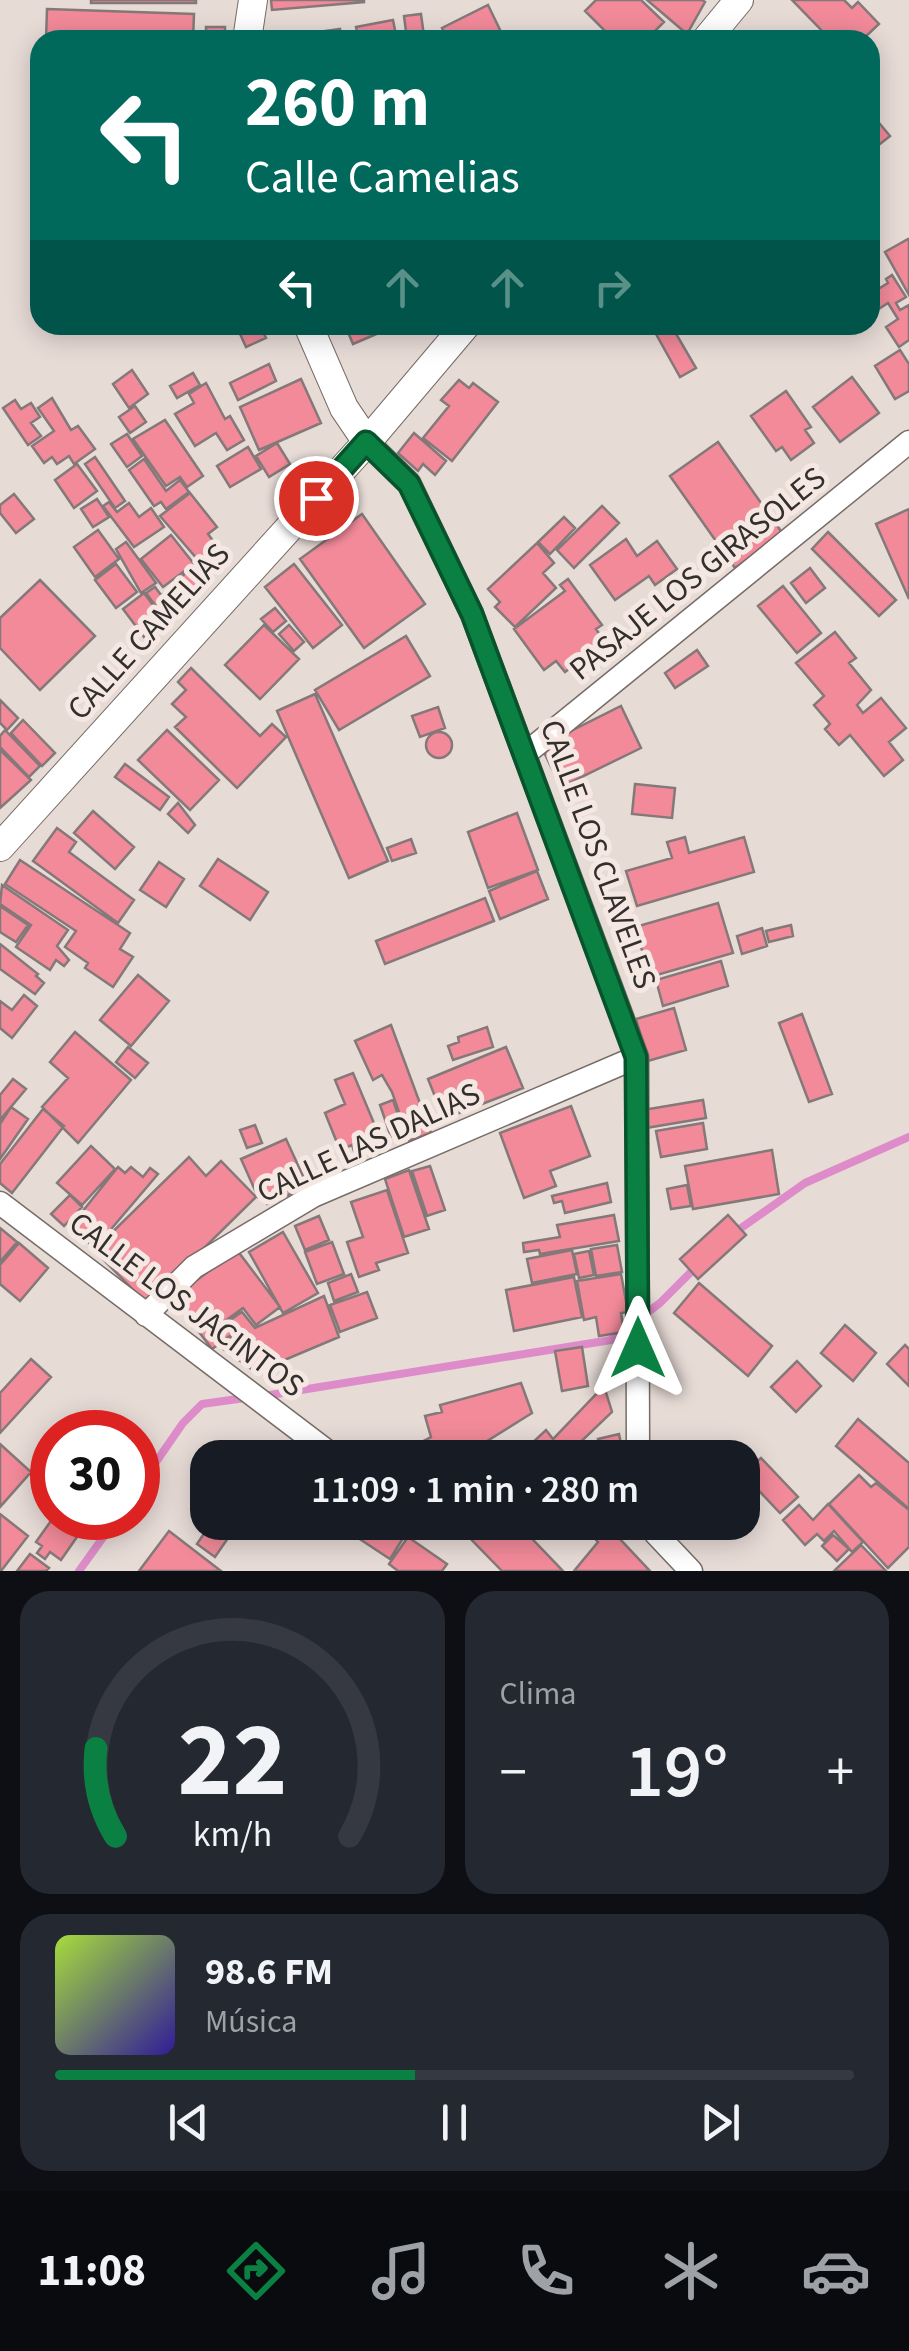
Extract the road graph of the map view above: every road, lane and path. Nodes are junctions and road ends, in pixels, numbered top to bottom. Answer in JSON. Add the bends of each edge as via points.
{"nodes":[{"id":1,"x":253,"y":0,"type":"edge"},
{"id":2,"x":739,"y":0,"type":"edge"},
{"id":3,"x":248,"y":30,"type":"edge"},
{"id":4,"x":714,"y":30,"type":"edge"},
{"id":5,"x":312,"y":335,"type":"edge"},
{"id":6,"x":457,"y":335,"type":"edge"},
{"id":7,"x":366,"y":442,"type":"junction"},
{"id":8,"x":909,"y":442,"type":"edge"},
{"id":9,"x":525,"y":754,"type":"junction"},
{"id":10,"x":3,"y":836,"type":"edge"},
{"id":11,"x":636,"y":1057,"type":"junction"},
{"id":12,"x":0,"y":1202,"type":"edge"},
{"id":13,"x":146,"y":1314,"type":"junction"},
{"id":14,"x":312,"y":1440,"type":"edge"},
{"id":15,"x":638,"y":1440,"type":"edge"},
{"id":16,"x":662,"y":1540,"type":"edge"},
{"id":17,"x":691,"y":1571,"type":"edge"}],
"edges":[{"from":1,"to":3,"type":"street"},
{"from":2,"to":4,"type":"street"},
{"from":5,"to":7,"type":"street","name":"CALLE LOS CLAVELES"},
{"from":6,"to":7,"type":"street","name":"CALLE CAMELIAS"},
{"from":7,"to":9,"type":"street","name":"CALLE LOS CLAVELES","via":[[409,484],[472,614]]},
{"from":7,"to":10,"type":"street","name":"CALLE CAMELIAS"},
{"from":8,"to":9,"type":"street","name":"PASAJE LOS GIRASOLES"},
{"from":9,"to":11,"type":"street","name":"CALLE LOS CLAVELES"},
{"from":11,"to":13,"type":"street","name":"CALLE LAS DALIAS","via":[[313,1196],[194,1268]]},
{"from":11,"to":15,"type":"street","name":"CALLE LOS CLAVELES"},
{"from":12,"to":13,"type":"street","name":"CALLE LOS JACINTOS"},
{"from":13,"to":14,"type":"street","name":"CALLE LOS JACINTOS"},
{"from":16,"to":17,"type":"street"}]}
